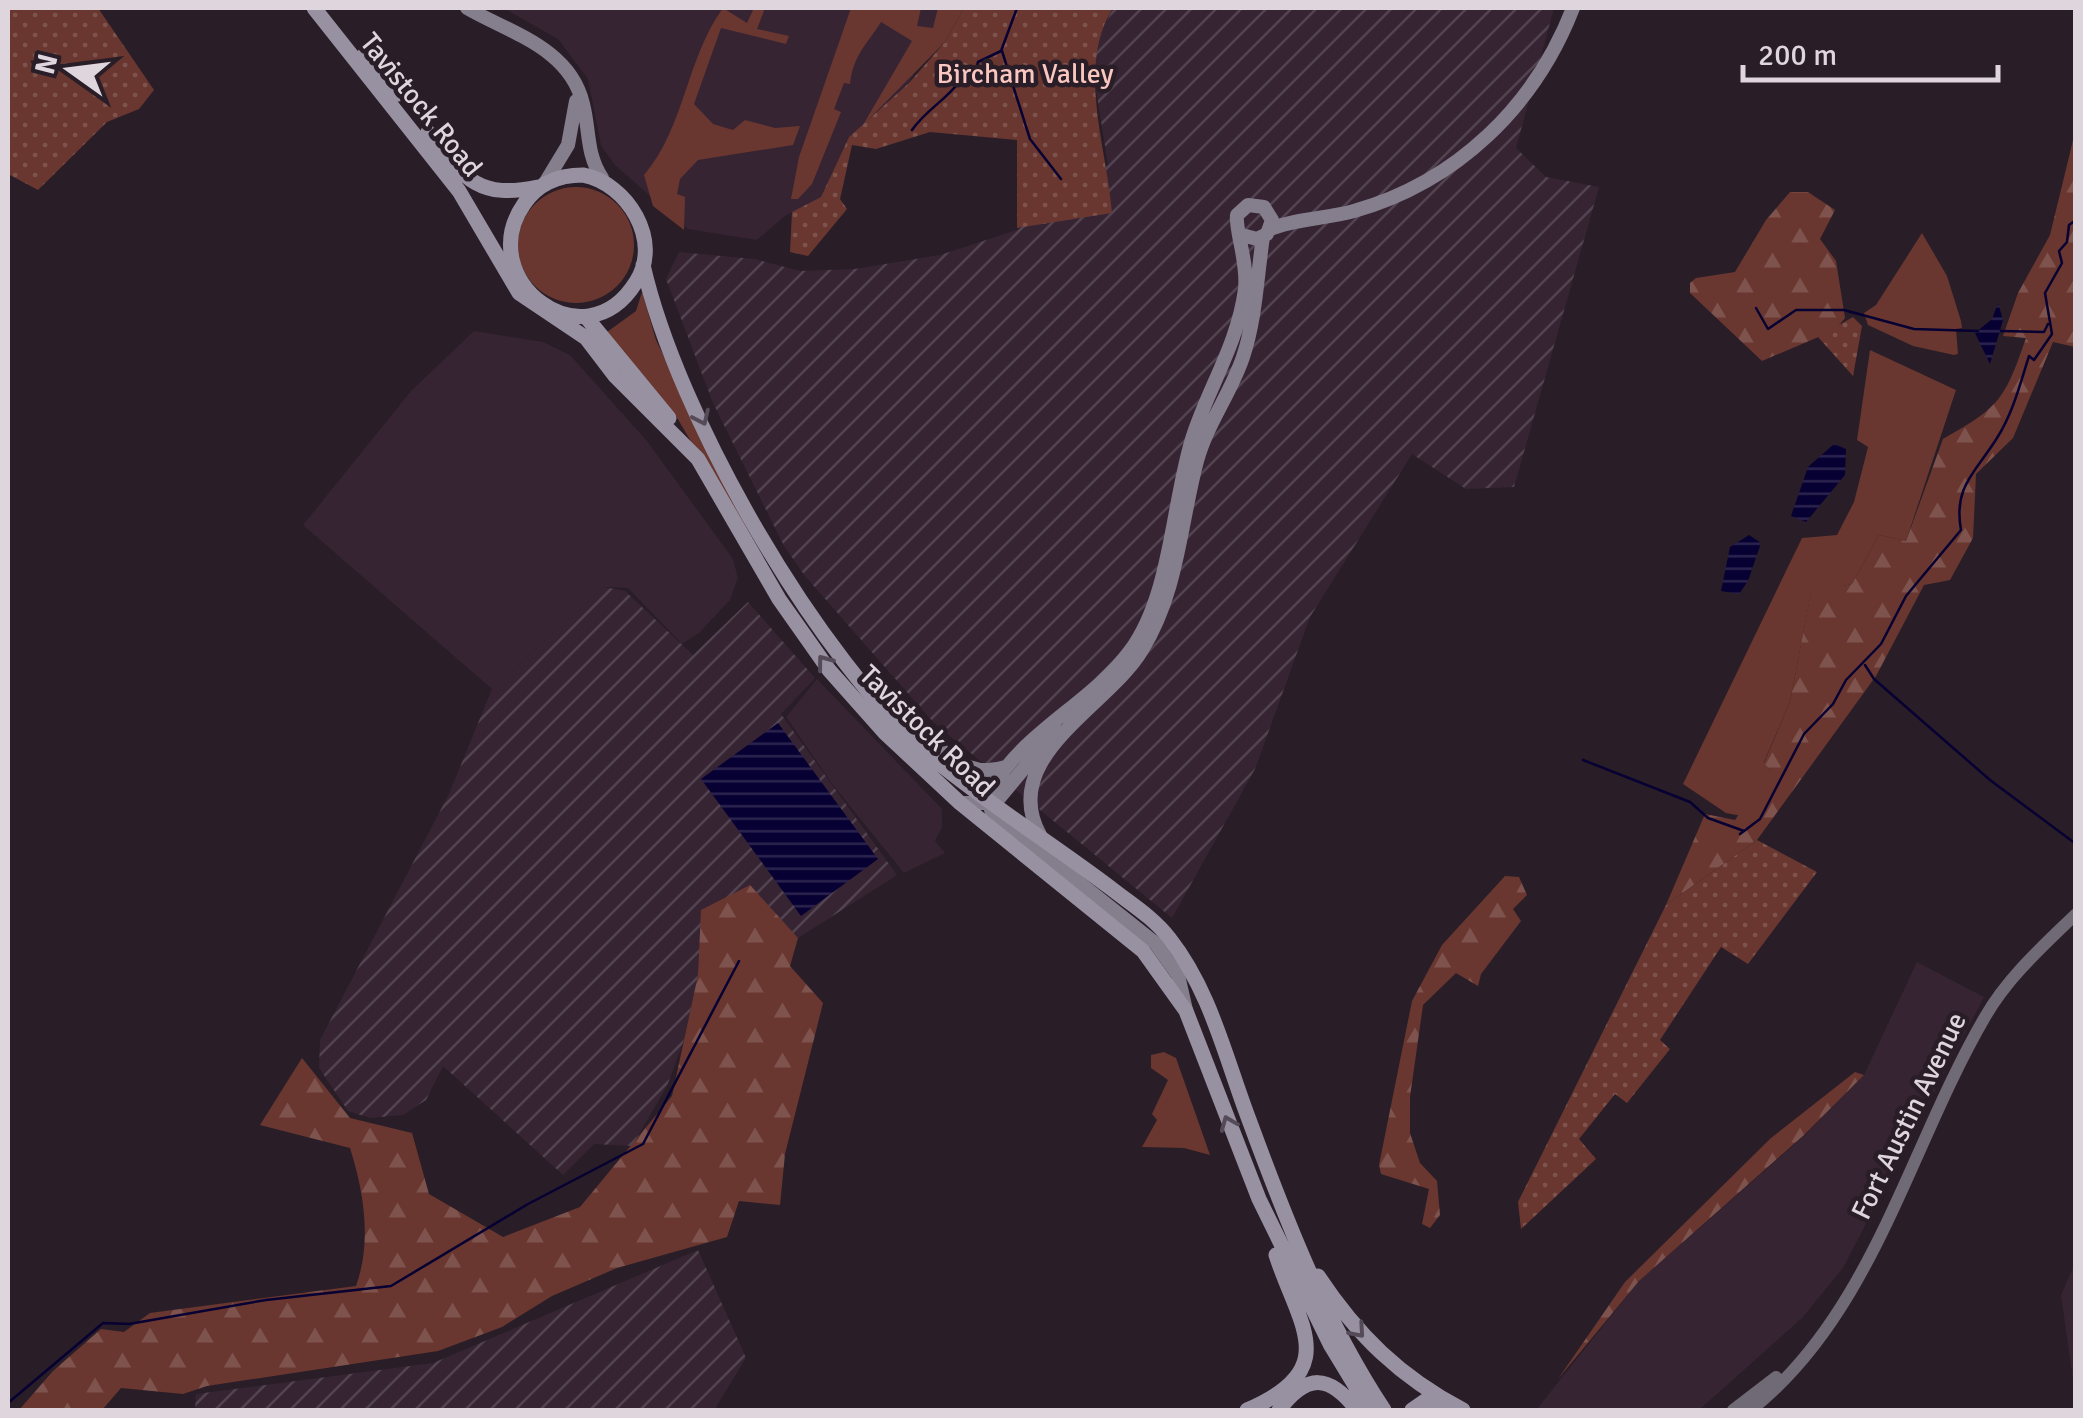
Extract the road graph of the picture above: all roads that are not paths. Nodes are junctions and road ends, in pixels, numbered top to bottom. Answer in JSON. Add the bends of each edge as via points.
{"nodes":[{"id":1,"x":467,"y":8,"type":"edge"},
{"id":2,"x":1573,"y":8,"type":"edge"},
{"id":3,"x":318,"y":12,"type":"edge"},
{"id":4,"x":559,"y":62,"type":"junction"},
{"id":5,"x":602,"y":178,"type":"junction"},
{"id":6,"x":542,"y":184,"type":"junction"},
{"id":7,"x":1268,"y":227,"type":"junction"},
{"id":8,"x":1242,"y":236,"type":"junction"},
{"id":9,"x":644,"y":264,"type":"junction"},
{"id":10,"x":586,"y":317,"type":"junction"},
{"id":11,"x":683,"y":443,"type":"junction"},
{"id":12,"x":779,"y":582,"type":"junction"},
{"id":13,"x":1104,"y":692,"type":"junction"},
{"id":14,"x":900,"y":728,"type":"junction"},
{"id":15,"x":1006,"y":767,"type":"junction"},
{"id":16,"x":993,"y":797,"type":"junction"},
{"id":17,"x":960,"y":802,"type":"junction"},
{"id":18,"x":1040,"y":835,"type":"junction"},
{"id":19,"x":2076,"y":914,"type":"edge"},
{"id":20,"x":1186,"y":1011,"type":"junction"},
{"id":21,"x":1252,"y":1185,"type":"junction"},
{"id":22,"x":1296,"y":1244,"type":"junction"},
{"id":23,"x":1806,"y":1354,"type":"junction"},
{"id":24,"x":1457,"y":1407,"type":"edge"},
{"id":25,"x":1247,"y":1410,"type":"edge"},
{"id":26,"x":1279,"y":1410,"type":"edge"},
{"id":27,"x":1357,"y":1410,"type":"edge"},
{"id":28,"x":1370,"y":1410,"type":"edge"},
{"id":29,"x":1384,"y":1410,"type":"edge"},
{"id":30,"x":1412,"y":1410,"type":"edge"},
{"id":31,"x":1734,"y":1410,"type":"edge"},
{"id":32,"x":1751,"y":1410,"type":"edge"}],
"edges":[{"from":1,"to":4,"type":"main road"},
{"from":2,"to":7,"type":"main road","via":[[1535,84],[1474,149],[1392,197]]},
{"from":3,"to":6,"type":"highway","name":"Tavistock Road","via":[[382,73],[462,176],[496,190]]},
{"from":3,"to":11,"type":"highway","name":"Tavistock Road","via":[[460,191],[519,293],[586,338]]},
{"from":4,"to":5,"type":"main road","via":[[580,92],[587,144]]},
{"from":4,"to":6,"type":"main road","via":[[574,93],[576,118],[565,153]]},
{"from":5,"to":6,"type":"highway","via":[[572,175]]},
{"from":5,"to":9,"type":"highway","via":[[633,209]]},
{"from":6,"to":10,"type":"highway","via":[[511,229],[508,251],[526,288],[553,312]]},
{"from":7,"to":8,"type":"main road"},
{"from":7,"to":8,"type":"main road","via":[[1259,204],[1245,206],[1236,220]]},
{"from":7,"to":13,"type":"main road","via":[[1243,356],[1197,462],[1169,590],[1141,653]]},
{"from":8,"to":15,"type":"main road","via":[[1246,272],[1236,331],[1192,441],[1143,628],[1116,668]]},
{"from":9,"to":10,"type":"highway","via":[[613,308]]},
{"from":9,"to":12,"type":"highway","name":"Tavistock Road","one_way":true,"via":[[656,315]]},
{"from":10,"to":11,"type":"highway","name":"Tavistock Road","via":[[668,415]]},
{"from":11,"to":12,"type":"highway","name":"Tavistock Road"},
{"from":12,"to":14,"type":"highway","name":"Tavistock Road"},
{"from":17,"to":12,"type":"highway","name":"Tavistock Road","one_way":true,"via":[[829,670]]},
{"from":13,"to":16,"type":"main road"},
{"from":13,"to":18,"type":"main road","via":[[1040,767],[1028,803]]},
{"from":14,"to":15,"type":"main road","via":[[918,732],[972,770]]},
{"from":14,"to":16,"type":"highway","name":"Tavistock Road"},
{"from":15,"to":16,"type":"main road"},
{"from":16,"to":17,"type":"main road"},
{"from":16,"to":18,"type":"highway","name":"Tavistock Road"},
{"from":16,"to":20,"type":"main road","name":"Tavistock Road","via":[[1155,943],[1178,974]]},
{"from":17,"to":20,"type":"highway","name":"Tavistock Road","via":[[1143,951]]},
{"from":18,"to":22,"type":"highway","name":"Tavistock Road","via":[[1144,914],[1191,971]]},
{"from":19,"to":23,"type":"main road","name":"Fort Austin Avenue","via":[[1986,1015],[1855,1282]]},
{"from":21,"to":20,"type":"highway","name":"Tavistock Road","one_way":true},
{"from":21,"to":25,"type":"highway","via":[[1308,1344],[1306,1359],[1286,1387]]},
{"from":21,"to":28,"type":"highway","name":"Tavistock Road"},
{"from":22,"to":24,"type":"highway","one_way":true,"via":[[1358,1333],[1391,1366]]},
{"from":22,"to":29,"type":"highway","name":"Tavistock Road","via":[[1340,1340]]},
{"from":23,"to":31,"type":"main road","name":"Fort Austin Avenue"},
{"from":23,"to":32,"type":"main road","name":"Fort Austin Avenue"},
{"from":24,"to":30,"type":"highway","via":[[1424,1402]]},
{"from":26,"to":27,"type":"highway","via":[[1301,1388],[1318,1382],[1342,1390]]}]}
